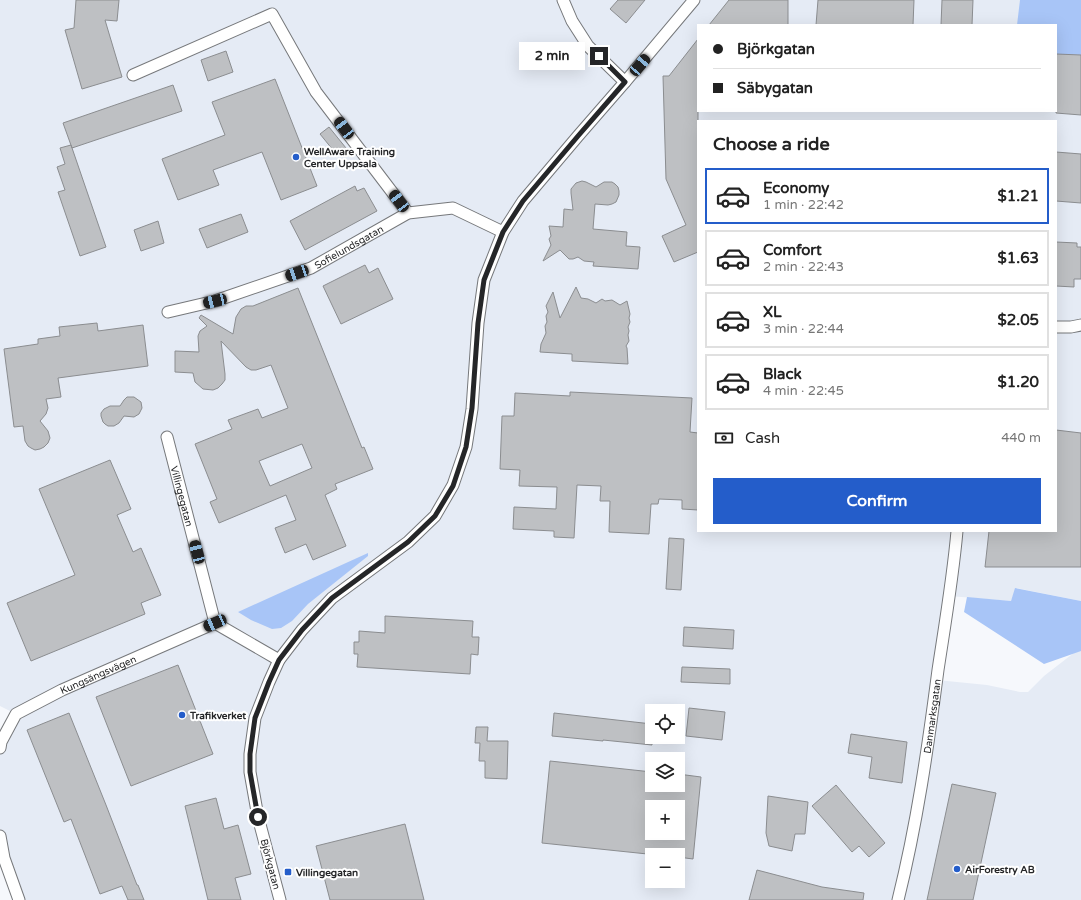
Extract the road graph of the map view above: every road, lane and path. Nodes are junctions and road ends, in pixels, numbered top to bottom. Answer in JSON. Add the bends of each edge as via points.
{"nodes":[{"id":1,"x":562,"y":0,"type":"edge"},
{"id":2,"x":694,"y":0,"type":"edge"},
{"id":3,"x":133,"y":75,"type":"dead end"},
{"id":4,"x":625,"y":82,"type":"junction"},
{"id":5,"x":408,"y":214,"type":"junction"},
{"id":6,"x":503,"y":232,"type":"junction"},
{"id":7,"x":168,"y":312,"type":"dead end"},
{"id":8,"x":1081,"y":325,"type":"edge"},
{"id":9,"x":1057,"y":327,"type":"edge"},
{"id":10,"x":167,"y":437,"type":"dead end"},
{"id":11,"x":957,"y":532,"type":"edge"},
{"id":12,"x":215,"y":623,"type":"junction"},
{"id":13,"x":279,"y":660,"type":"junction"},
{"id":14,"x":0,"y":748,"type":"edge"},
{"id":15,"x":0,"y":836,"type":"edge"},
{"id":16,"x":20,"y":900,"type":"edge"},
{"id":17,"x":280,"y":900,"type":"edge"},
{"id":18,"x":898,"y":900,"type":"edge"}],
"edges":[{"from":1,"to":4,"type":"street","via":[[588,46]]},
{"from":2,"to":4,"type":"street","name":"Björkgatan"},
{"from":3,"to":5,"type":"street","via":[[272,14],[316,92]]},
{"from":4,"to":6,"type":"street","name":"Björkgatan","via":[[523,201]]},
{"from":5,"to":6,"type":"street","name":"Sofielundsgatan","via":[[453,208]]},
{"from":5,"to":7,"type":"street","name":"Sofielundsgatan","via":[[311,268],[215,301]]},
{"from":6,"to":13,"type":"street","name":"Björkgatan","via":[[484,280],[472,408],[466,447],[453,486],[435,516],[408,542],[332,598],[302,630]]},
{"from":8,"to":9,"type":"street"},
{"from":10,"to":12,"type":"street","name":"Villingegatan"},
{"from":11,"to":18,"type":"street","name":"Danmarksgatan","via":[[923,782]]},
{"from":12,"to":13,"type":"street"},
{"from":12,"to":14,"type":"street","name":"Kungsängsvägen","via":[[62,690],[16,714]]},
{"from":13,"to":17,"type":"street","name":"Björkgatan","via":[[255,718],[250,772],[258,817]]},
{"from":15,"to":16,"type":"street","via":[[4,858]]}]}
